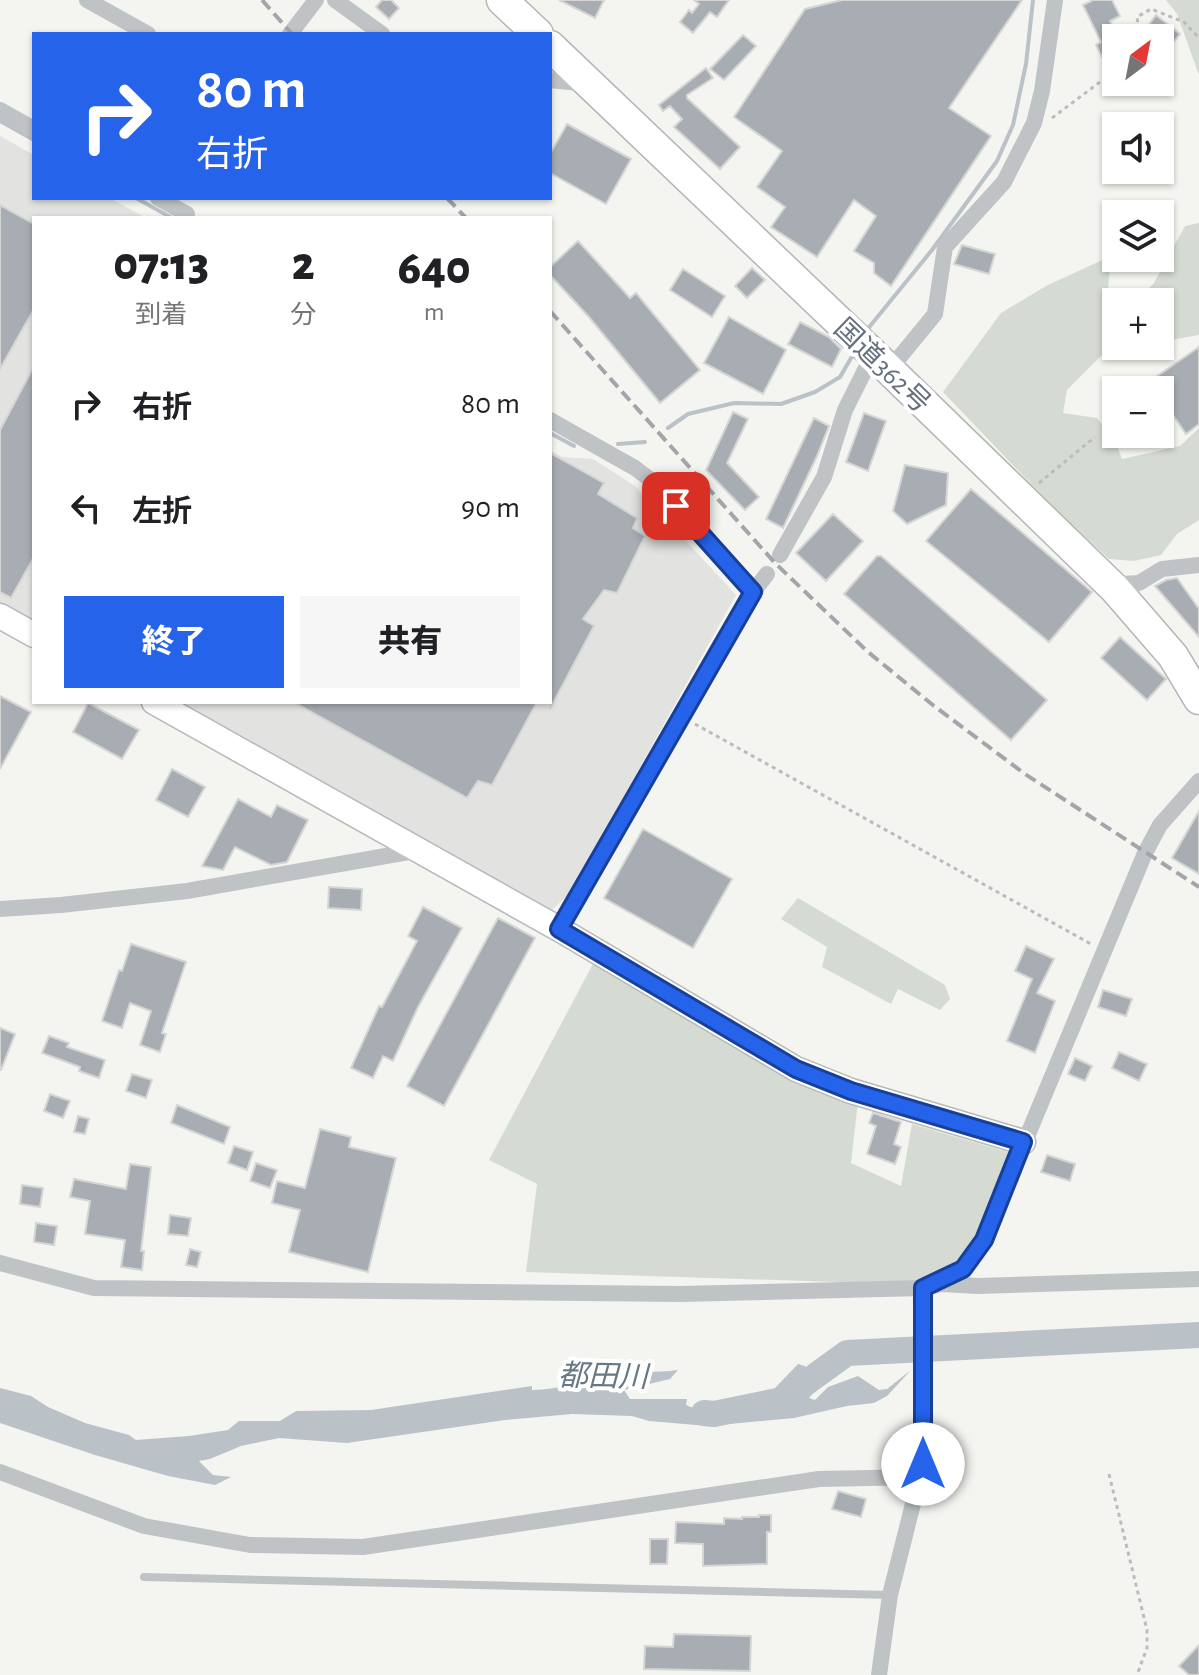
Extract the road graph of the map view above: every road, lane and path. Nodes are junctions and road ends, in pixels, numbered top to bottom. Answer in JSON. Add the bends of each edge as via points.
{"nodes":[{"id":1,"x":87,"y":0,"type":"edge"},
{"id":2,"x":316,"y":0,"type":"edge"},
{"id":3,"x":335,"y":0,"type":"edge"},
{"id":4,"x":502,"y":0,"type":"edge"},
{"id":5,"x":1055,"y":0,"type":"edge"},
{"id":6,"x":1138,"y":24,"type":"edge"},
{"id":7,"x":144,"y":32,"type":"edge"},
{"id":8,"x":292,"y":32,"type":"edge"},
{"id":9,"x":379,"y":32,"type":"edge"},
{"id":10,"x":536,"y":32,"type":"edge"},
{"id":11,"x":1199,"y":38,"type":"edge"},
{"id":12,"x":552,"y":48,"type":"edge"},
{"id":13,"x":552,"y":80,"type":"edge"},
{"id":14,"x":1102,"y":80,"type":"edge"},
{"id":15,"x":590,"y":84,"type":"junction"},
{"id":16,"x":0,"y":110,"type":"edge"},
{"id":17,"x":32,"y":128,"type":"edge"},
{"id":18,"x":1029,"y":134,"type":"junction"},
{"id":19,"x":162,"y":200,"type":"edge"},
{"id":20,"x":190,"y":216,"type":"edge"},
{"id":21,"x":881,"y":362,"type":"junction"},
{"id":22,"x":552,"y":421,"type":"edge"},
{"id":23,"x":1095,"y":437,"type":"dead end"},
{"id":24,"x":1021,"y":498,"type":"junction"},
{"id":25,"x":780,"y":555,"type":"dead end"},
{"id":26,"x":1199,"y":565,"type":"edge"},
{"id":27,"x":767,"y":574,"type":"dead end"},
{"id":28,"x":1115,"y":589,"type":"junction"},
{"id":29,"x":753,"y":592,"type":"junction"},
{"id":30,"x":0,"y":616,"type":"edge"},
{"id":31,"x":32,"y":634,"type":"edge"},
{"id":32,"x":1199,"y":699,"type":"edge"},
{"id":33,"x":158,"y":704,"type":"edge"},
{"id":34,"x":682,"y":717,"type":"junction"},
{"id":35,"x":1199,"y":781,"type":"edge"},
{"id":36,"x":420,"y":850,"type":"junction"},
{"id":37,"x":0,"y":909,"type":"edge"},
{"id":38,"x":559,"y":929,"type":"junction"},
{"id":39,"x":1105,"y":952,"type":"junction"},
{"id":40,"x":1023,"y":1142,"type":"junction"},
{"id":41,"x":0,"y":1263,"type":"edge"},
{"id":42,"x":1199,"y":1279,"type":"edge"},
{"id":43,"x":923,"y":1288,"type":"junction"},
{"id":44,"x":921,"y":1471,"type":"junction"},
{"id":45,"x":0,"y":1472,"type":"edge"},
{"id":46,"x":1109,"y":1474,"type":"dead end"},
{"id":47,"x":144,"y":1577,"type":"dead end"},
{"id":48,"x":890,"y":1595,"type":"junction"},
{"id":49,"x":879,"y":1675,"type":"edge"},
{"id":50,"x":1137,"y":1675,"type":"edge"}],
"edges":[{"from":1,"to":7,"type":"street"},
{"from":2,"to":8,"type":"street"},
{"from":3,"to":9,"type":"street"},
{"from":4,"to":10,"type":"highway"},
{"from":5,"to":18,"type":"street","via":[[1042,91]]},
{"from":6,"to":11,"type":"path","via":[[1137,17],[1151,9],[1184,22]]},
{"from":12,"to":15,"type":"highway","name":"国道362号"},
{"from":13,"to":15,"type":"street"},
{"from":14,"to":18,"type":"path"},
{"from":15,"to":21,"type":"highway","name":"国道362号"},
{"from":16,"to":17,"type":"street"},
{"from":18,"to":21,"type":"street","via":[[1004,182],[945,247],[935,314]]},
{"from":19,"to":20,"type":"street"},
{"from":21,"to":24,"type":"highway","name":"国道362号"},
{"from":21,"to":25,"type":"street","via":[[845,410],[824,477]]},
{"from":22,"to":29,"type":"street","via":[[656,484]]},
{"from":23,"to":24,"type":"path"},
{"from":24,"to":28,"type":"highway","name":"国道362号"},
{"from":26,"to":28,"type":"street","via":[[1162,569]]},
{"from":27,"to":29,"type":"street"},
{"from":28,"to":32,"type":"highway","name":"国道362号","via":[[1173,656]]},
{"from":29,"to":34,"type":"street"},
{"from":30,"to":31,"type":"street"},
{"from":33,"to":36,"type":"street"},
{"from":34,"to":38,"type":"street"},
{"from":34,"to":39,"type":"path"},
{"from":35,"to":39,"type":"street","via":[[1160,825]]},
{"from":36,"to":37,"type":"street","via":[[187,891]]},
{"from":36,"to":38,"type":"street"},
{"from":38,"to":40,"type":"street","via":[[796,1069],[851,1091]]},
{"from":39,"to":40,"type":"street"},
{"from":40,"to":43,"type":"street","via":[[984,1240],[963,1269]]},
{"from":41,"to":43,"type":"street","via":[[94,1288],[680,1294]]},
{"from":42,"to":43,"type":"street"},
{"from":43,"to":44,"type":"street"},
{"from":44,"to":45,"type":"street","via":[[819,1479],[363,1547],[250,1545],[144,1526]]},
{"from":44,"to":48,"type":"street"},
{"from":46,"to":50,"type":"path","via":[[1147,1630]]},
{"from":47,"to":48,"type":"lane"},
{"from":48,"to":49,"type":"street"}]}
